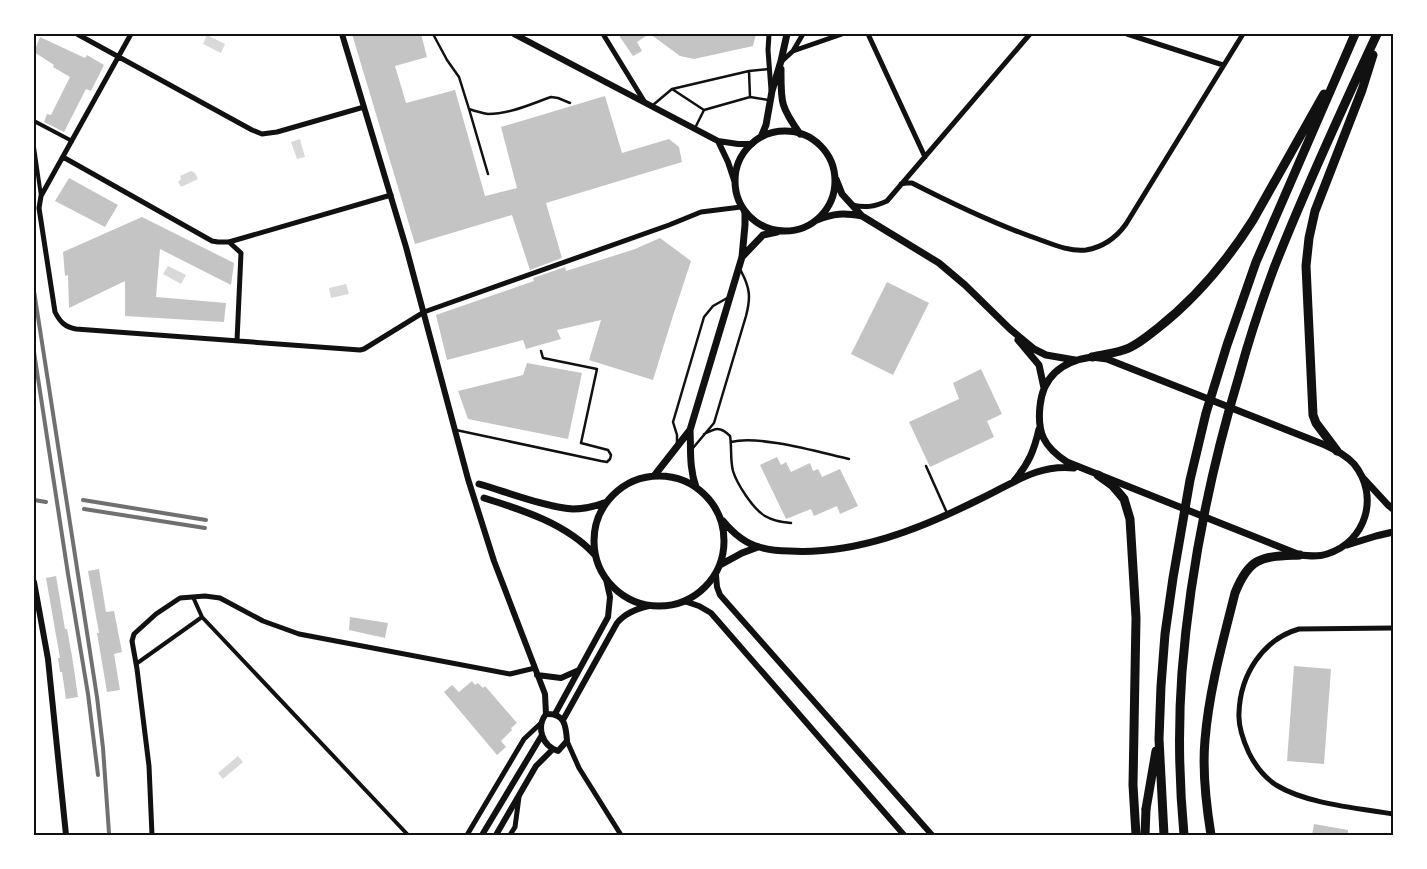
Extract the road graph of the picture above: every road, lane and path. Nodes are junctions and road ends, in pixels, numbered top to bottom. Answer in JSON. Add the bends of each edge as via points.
{"nodes":[{"id":1,"x":77,"y":34,"type":"edge"},
{"id":2,"x":131,"y":34,"type":"edge"},
{"id":3,"x":342,"y":34,"type":"edge"},
{"id":4,"x":433,"y":34,"type":"edge"},
{"id":5,"x":514,"y":34,"type":"edge"},
{"id":6,"x":602,"y":34,"type":"edge"},
{"id":7,"x":769,"y":34,"type":"edge"},
{"id":8,"x":787,"y":34,"type":"edge"},
{"id":9,"x":803,"y":34,"type":"edge"},
{"id":10,"x":842,"y":34,"type":"edge"},
{"id":11,"x":868,"y":34,"type":"edge"},
{"id":12,"x":1030,"y":34,"type":"edge"},
{"id":13,"x":1127,"y":34,"type":"edge"},
{"id":14,"x":1243,"y":34,"type":"edge"},
{"id":15,"x":1355,"y":34,"type":"edge"},
{"id":16,"x":1378,"y":34,"type":"edge"},
{"id":17,"x":793,"y":51,"type":"junction"},
{"id":18,"x":1347,"y":53,"type":"junction"},
{"id":19,"x":118,"y":57,"type":"junction"},
{"id":20,"x":781,"y":61,"type":"junction"},
{"id":21,"x":1223,"y":66,"type":"junction"},
{"id":22,"x":769,"y":70,"type":"junction"},
{"id":23,"x":749,"y":71,"type":"junction"},
{"id":24,"x":672,"y":89,"type":"junction"},
{"id":25,"x":772,"y":92,"type":"junction"},
{"id":26,"x":750,"y":97,"type":"junction"},
{"id":27,"x":771,"y":100,"type":"junction"},
{"id":28,"x":644,"y":102,"type":"junction"},
{"id":29,"x":570,"y":103,"type":"dead end"},
{"id":30,"x":652,"y":106,"type":"junction"},
{"id":31,"x":364,"y":107,"type":"junction"},
{"id":32,"x":469,"y":109,"type":"junction"},
{"id":33,"x":704,"y":110,"type":"junction"},
{"id":34,"x":34,"y":121,"type":"edge"},
{"id":35,"x":695,"y":128,"type":"junction"},
{"id":36,"x":800,"y":134,"type":"junction"},
{"id":37,"x":761,"y":137,"type":"junction"},
{"id":38,"x":72,"y":141,"type":"junction"},
{"id":39,"x":718,"y":141,"type":"junction"},
{"id":40,"x":752,"y":144,"type":"junction"},
{"id":41,"x":34,"y":147,"type":"edge"},
{"id":42,"x":63,"y":157,"type":"junction"},
{"id":43,"x":925,"y":157,"type":"junction"},
{"id":44,"x":488,"y":174,"type":"dead end"},
{"id":45,"x":835,"y":177,"type":"junction"},
{"id":46,"x":734,"y":180,"type":"junction"},
{"id":47,"x":900,"y":184,"type":"junction"},
{"id":48,"x":391,"y":195,"type":"junction"},
{"id":49,"x":41,"y":196,"type":"junction"},
{"id":50,"x":851,"y":205,"type":"junction"},
{"id":51,"x":742,"y":208,"type":"junction"},
{"id":52,"x":862,"y":216,"type":"junction"},
{"id":53,"x":815,"y":222,"type":"junction"},
{"id":54,"x":779,"y":231,"type":"junction"},
{"id":55,"x":229,"y":242,"type":"junction"},
{"id":56,"x":742,"y":257,"type":"junction"},
{"id":57,"x":739,"y":267,"type":"junction"},
{"id":58,"x":730,"y":296,"type":"junction"},
{"id":59,"x":424,"y":312,"type":"junction"},
{"id":60,"x":1010,"y":330,"type":"junction"},
{"id":61,"x":237,"y":341,"type":"junction"},
{"id":62,"x":541,"y":351,"type":"dead end"},
{"id":63,"x":1092,"y":357,"type":"junction"},
{"id":64,"x":1075,"y":360,"type":"junction"},
{"id":65,"x":1044,"y":388,"type":"junction"},
{"id":66,"x":1040,"y":426,"type":"junction"},
{"id":67,"x":454,"y":430,"type":"junction"},
{"id":68,"x":690,"y":430,"type":"junction"},
{"id":69,"x":703,"y":435,"type":"junction"},
{"id":70,"x":731,"y":442,"type":"junction"},
{"id":71,"x":678,"y":446,"type":"junction"},
{"id":72,"x":692,"y":450,"type":"junction"},
{"id":73,"x":1337,"y":451,"type":"junction"},
{"id":74,"x":849,"y":459,"type":"dead end"},
{"id":75,"x":926,"y":466,"type":"dead end"},
{"id":76,"x":1079,"y":468,"type":"junction"},
{"id":77,"x":654,"y":476,"type":"junction"},
{"id":78,"x":1098,"y":476,"type":"junction"},
{"id":79,"x":1362,"y":477,"type":"junction"},
{"id":80,"x":1013,"y":482,"type":"junction"},
{"id":81,"x":479,"y":484,"type":"dead end"},
{"id":82,"x":696,"y":487,"type":"junction"},
{"id":83,"x":484,"y":498,"type":"dead end"},
{"id":84,"x":607,"y":502,"type":"junction"},
{"id":85,"x":1393,"y":510,"type":"edge"},
{"id":86,"x":948,"y":514,"type":"junction"},
{"id":87,"x":722,"y":520,"type":"junction"},
{"id":88,"x":791,"y":523,"type":"dead end"},
{"id":89,"x":1393,"y":532,"type":"edge"},
{"id":90,"x":1344,"y":546,"type":"junction"},
{"id":91,"x":758,"y":547,"type":"junction"},
{"id":92,"x":595,"y":555,"type":"junction"},
{"id":93,"x":1300,"y":555,"type":"junction"},
{"id":94,"x":720,"y":566,"type":"junction"},
{"id":95,"x":716,"y":575,"type":"junction"},
{"id":96,"x":606,"y":579,"type":"junction"},
{"id":97,"x":34,"y":582,"type":"edge"},
{"id":98,"x":193,"y":597,"type":"junction"},
{"id":99,"x":684,"y":601,"type":"junction"},
{"id":100,"x":648,"y":606,"type":"junction"},
{"id":101,"x":202,"y":617,"type":"junction"},
{"id":102,"x":1393,"y":628,"type":"edge"},
{"id":103,"x":136,"y":664,"type":"junction"},
{"id":104,"x":535,"y":668,"type":"junction"},
{"id":105,"x":579,"y":670,"type":"junction"},
{"id":106,"x":537,"y":675,"type":"junction"},
{"id":107,"x":546,"y":714,"type":"junction"},
{"id":108,"x":555,"y":714,"type":"junction"},
{"id":109,"x":563,"y":720,"type":"junction"},
{"id":110,"x":540,"y":724,"type":"junction"},
{"id":111,"x":542,"y":736,"type":"junction"},
{"id":112,"x":1159,"y":739,"type":"junction"},
{"id":113,"x":567,"y":741,"type":"junction"},
{"id":114,"x":553,"y":749,"type":"junction"},
{"id":115,"x":519,"y":794,"type":"junction"},
{"id":116,"x":1393,"y":814,"type":"edge"},
{"id":117,"x":67,"y":834,"type":"edge"},
{"id":118,"x":152,"y":835,"type":"edge"},
{"id":119,"x":408,"y":835,"type":"edge"},
{"id":120,"x":467,"y":835,"type":"edge"},
{"id":121,"x":482,"y":835,"type":"edge"},
{"id":122,"x":496,"y":835,"type":"edge"},
{"id":123,"x":510,"y":835,"type":"edge"},
{"id":124,"x":621,"y":835,"type":"edge"},
{"id":125,"x":904,"y":835,"type":"edge"},
{"id":126,"x":932,"y":835,"type":"edge"},
{"id":127,"x":1136,"y":835,"type":"edge"},
{"id":128,"x":1144,"y":835,"type":"edge"},
{"id":129,"x":1164,"y":835,"type":"edge"},
{"id":130,"x":1184,"y":835,"type":"edge"},
{"id":131,"x":1211,"y":835,"type":"edge"}],
"edges":[{"from":1,"to":19,"type":"street"},
{"from":2,"to":19,"type":"street"},
{"from":3,"to":31,"type":"street"},
{"from":4,"to":32,"type":"lane","via":[[459,77]]},
{"from":5,"to":28,"type":"street"},
{"from":6,"to":28,"type":"street"},
{"from":7,"to":22,"type":"street"},
{"from":8,"to":20,"type":"main road"},
{"from":9,"to":17,"type":"street"},
{"from":10,"to":17,"type":"street"},
{"from":11,"to":43,"type":"street"},
{"from":12,"to":43,"type":"street"},
{"from":13,"to":21,"type":"street"},
{"from":14,"to":21,"type":"street"},
{"from":15,"to":18,"type":"highway"},
{"from":16,"to":73,"type":"highway","via":[[1362,90],[1315,211],[1306,266],[1313,415]]},
{"from":16,"to":130,"type":"highway","via":[[1274,269],[1226,417],[1210,483],[1192,580],[1182,673],[1180,795]]},
{"from":17,"to":20,"type":"street"},
{"from":18,"to":63,"type":"highway","via":[[1253,220],[1211,278],[1172,317],[1139,342],[1121,351]]},
{"from":18,"to":112,"type":"highway","via":[[1256,262],[1206,413],[1190,480],[1173,578],[1161,678]]},
{"from":19,"to":31,"type":"street","via":[[262,134]]},
{"from":19,"to":38,"type":"street"},
{"from":20,"to":25,"type":"main road"},
{"from":20,"to":36,"type":"main road","via":[[782,101]]},
{"from":21,"to":47,"type":"street","via":[[1126,224],[1118,235],[1096,248],[1072,250],[1050,244],[1005,228],[912,183]]},
{"from":22,"to":23,"type":"lane"},
{"from":22,"to":25,"type":"street"},
{"from":23,"to":24,"type":"lane"},
{"from":23,"to":26,"type":"lane"},
{"from":24,"to":30,"type":"lane"},
{"from":24,"to":33,"type":"lane"},
{"from":25,"to":27,"type":"main road"},
{"from":26,"to":27,"type":"lane"},
{"from":26,"to":33,"type":"lane"},
{"from":27,"to":37,"type":"main road"},
{"from":28,"to":30,"type":"street"},
{"from":29,"to":32,"type":"lane","via":[[551,98],[487,114]]},
{"from":30,"to":35,"type":"street"},
{"from":31,"to":48,"type":"street"},
{"from":32,"to":44,"type":"lane"},
{"from":33,"to":35,"type":"lane"},
{"from":34,"to":38,"type":"street"},
{"from":35,"to":39,"type":"street"},
{"from":36,"to":37,"type":"main road","via":[[779,131]]},
{"from":36,"to":45,"type":"main road","via":[[821,146]]},
{"from":37,"to":40,"type":"main road"},
{"from":38,"to":42,"type":"street"},
{"from":39,"to":40,"type":"street"},
{"from":39,"to":46,"type":"street"},
{"from":40,"to":46,"type":"main road","via":[[739,161]]},
{"from":41,"to":49,"type":"street"},
{"from":42,"to":49,"type":"street"},
{"from":42,"to":55,"type":"street","via":[[212,240]]},
{"from":43,"to":47,"type":"street"},
{"from":45,"to":50,"type":"main road"},
{"from":45,"to":53,"type":"main road","via":[[831,201]]},
{"from":46,"to":51,"type":"main road"},
{"from":47,"to":50,"type":"street","via":[[887,201],[878,205]]},
{"from":48,"to":55,"type":"street"},
{"from":48,"to":59,"type":"street"},
{"from":49,"to":61,"type":"street","via":[[38,208],[54,312],[67,327]]},
{"from":50,"to":52,"type":"main road"},
{"from":51,"to":54,"type":"main road","via":[[760,224]]},
{"from":51,"to":56,"type":"main road","via":[[745,213]]},
{"from":51,"to":59,"type":"street","via":[[701,212]]},
{"from":52,"to":53,"type":"main road","via":[[838,214]]},
{"from":52,"to":60,"type":"main road","via":[[939,263]]},
{"from":53,"to":54,"type":"main road","via":[[793,231]]},
{"from":54,"to":56,"type":"main road","via":[[763,235]]},
{"from":55,"to":61,"type":"street","via":[[241,253]]},
{"from":56,"to":57,"type":"main road"},
{"from":57,"to":58,"type":"main road"},
{"from":57,"to":69,"type":"lane","via":[[750,302],[714,423]]},
{"from":58,"to":68,"type":"main road"},
{"from":58,"to":71,"type":"lane","via":[[712,306],[704,317],[673,422]]},
{"from":59,"to":61,"type":"street","via":[[360,350]]},
{"from":59,"to":67,"type":"street"},
{"from":60,"to":64,"type":"main road","via":[[1046,355]]},
{"from":60,"to":65,"type":"main road","via":[[1039,365]]},
{"from":62,"to":67,"type":"lane","via":[[543,358],[596,369],[581,443],[608,450],[611,455],[607,462]]},
{"from":63,"to":64,"type":"main road"},
{"from":63,"to":73,"type":"main road","via":[[1107,359]]},
{"from":64,"to":65,"type":"main road","via":[[1060,368]]},
{"from":65,"to":66,"type":"main road"},
{"from":66,"to":76,"type":"main road","via":[[1044,440],[1056,455]]},
{"from":66,"to":80,"type":"main road","via":[[1031,458]]},
{"from":67,"to":104,"type":"street","via":[[494,561]]},
{"from":68,"to":71,"type":"main road"},
{"from":68,"to":72,"type":"main road"},
{"from":69,"to":70,"type":"lane","via":[[715,429],[724,430]]},
{"from":69,"to":72,"type":"lane"},
{"from":70,"to":74,"type":"lane","via":[[778,444]]},
{"from":70,"to":88,"type":"lane","via":[[733,472],[750,500],[763,515]]},
{"from":71,"to":77,"type":"main road"},
{"from":72,"to":82,"type":"main road","via":[[690,464]]},
{"from":73,"to":79,"type":"main road","via":[[1353,463]]},
{"from":75,"to":86,"type":"lane"},
{"from":76,"to":78,"type":"main road"},
{"from":76,"to":80,"type":"main road","via":[[1044,469]]},
{"from":77,"to":82,"type":"main road","via":[[677,478]]},
{"from":77,"to":84,"type":"main road","via":[[628,484]]},
{"from":78,"to":93,"type":"main road"},
{"from":78,"to":127,"type":"highway","via":[[1119,492],[1130,519],[1136,618],[1133,784]]},
{"from":79,"to":85,"type":"main road"},
{"from":79,"to":90,"type":"main road","via":[[1367,509],[1356,534]]},
{"from":80,"to":86,"type":"main road"},
{"from":81,"to":84,"type":"main road","via":[[572,509]]},
{"from":82,"to":87,"type":"main road","via":[[710,498]]},
{"from":83,"to":92,"type":"main road","via":[[552,524],[579,540]]},
{"from":84,"to":92,"type":"main road","via":[[595,528]]},
{"from":86,"to":91,"type":"main road","via":[[908,530],[842,549],[803,552]]},
{"from":87,"to":91,"type":"main road","via":[[733,533]]},
{"from":87,"to":94,"type":"main road","via":[[725,543]]},
{"from":89,"to":90,"type":"main road"},
{"from":90,"to":93,"type":"main road","via":[[1326,555]]},
{"from":91,"to":94,"type":"main road"},
{"from":92,"to":96,"type":"main road"},
{"from":93,"to":131,"type":"highway","via":[[1255,561],[1241,578],[1235,593],[1210,701],[1205,740],[1206,804]]},
{"from":94,"to":95,"type":"main road"},
{"from":95,"to":99,"type":"main road","via":[[702,590]]},
{"from":95,"to":126,"type":"street","via":[[720,595]]},
{"from":96,"to":100,"type":"main road","via":[[625,597]]},
{"from":96,"to":105,"type":"street","via":[[610,597],[608,617]]},
{"from":97,"to":117,"type":"street","via":[[48,659]]},
{"from":98,"to":101,"type":"street"},
{"from":98,"to":103,"type":"street","via":[[180,598],[134,634]]},
{"from":98,"to":104,"type":"street","via":[[220,598],[263,621],[299,634],[510,674]]},
{"from":99,"to":100,"type":"main road"},
{"from":99,"to":125,"type":"street","via":[[711,613]]},
{"from":100,"to":109,"type":"street","via":[[634,610],[617,623]]},
{"from":101,"to":103,"type":"street"},
{"from":101,"to":119,"type":"street"},
{"from":102,"to":116,"type":"street","via":[[1299,629],[1286,633],[1260,654],[1251,668],[1239,714],[1243,740],[1256,766],[1275,784],[1327,803]]},
{"from":103,"to":118,"type":"street","via":[[149,766]]},
{"from":104,"to":106,"type":"street"},
{"from":105,"to":106,"type":"street","via":[[561,678]]},
{"from":105,"to":108,"type":"street"},
{"from":106,"to":107,"type":"street","via":[[545,694]]},
{"from":107,"to":108,"type":"street"},
{"from":107,"to":110,"type":"street"},
{"from":108,"to":109,"type":"street"},
{"from":109,"to":113,"type":"street"},
{"from":110,"to":111,"type":"street"},
{"from":110,"to":120,"type":"street","via":[[524,739]]},
{"from":111,"to":114,"type":"street"},
{"from":111,"to":121,"type":"street"},
{"from":112,"to":128,"type":"highway"},
{"from":112,"to":129,"type":"highway"},
{"from":113,"to":114,"type":"street","via":[[558,751]]},
{"from":113,"to":124,"type":"street","via":[[579,768]]},
{"from":114,"to":115,"type":"street","via":[[536,766]]},
{"from":115,"to":122,"type":"street"},
{"from":115,"to":123,"type":"street"}]}
